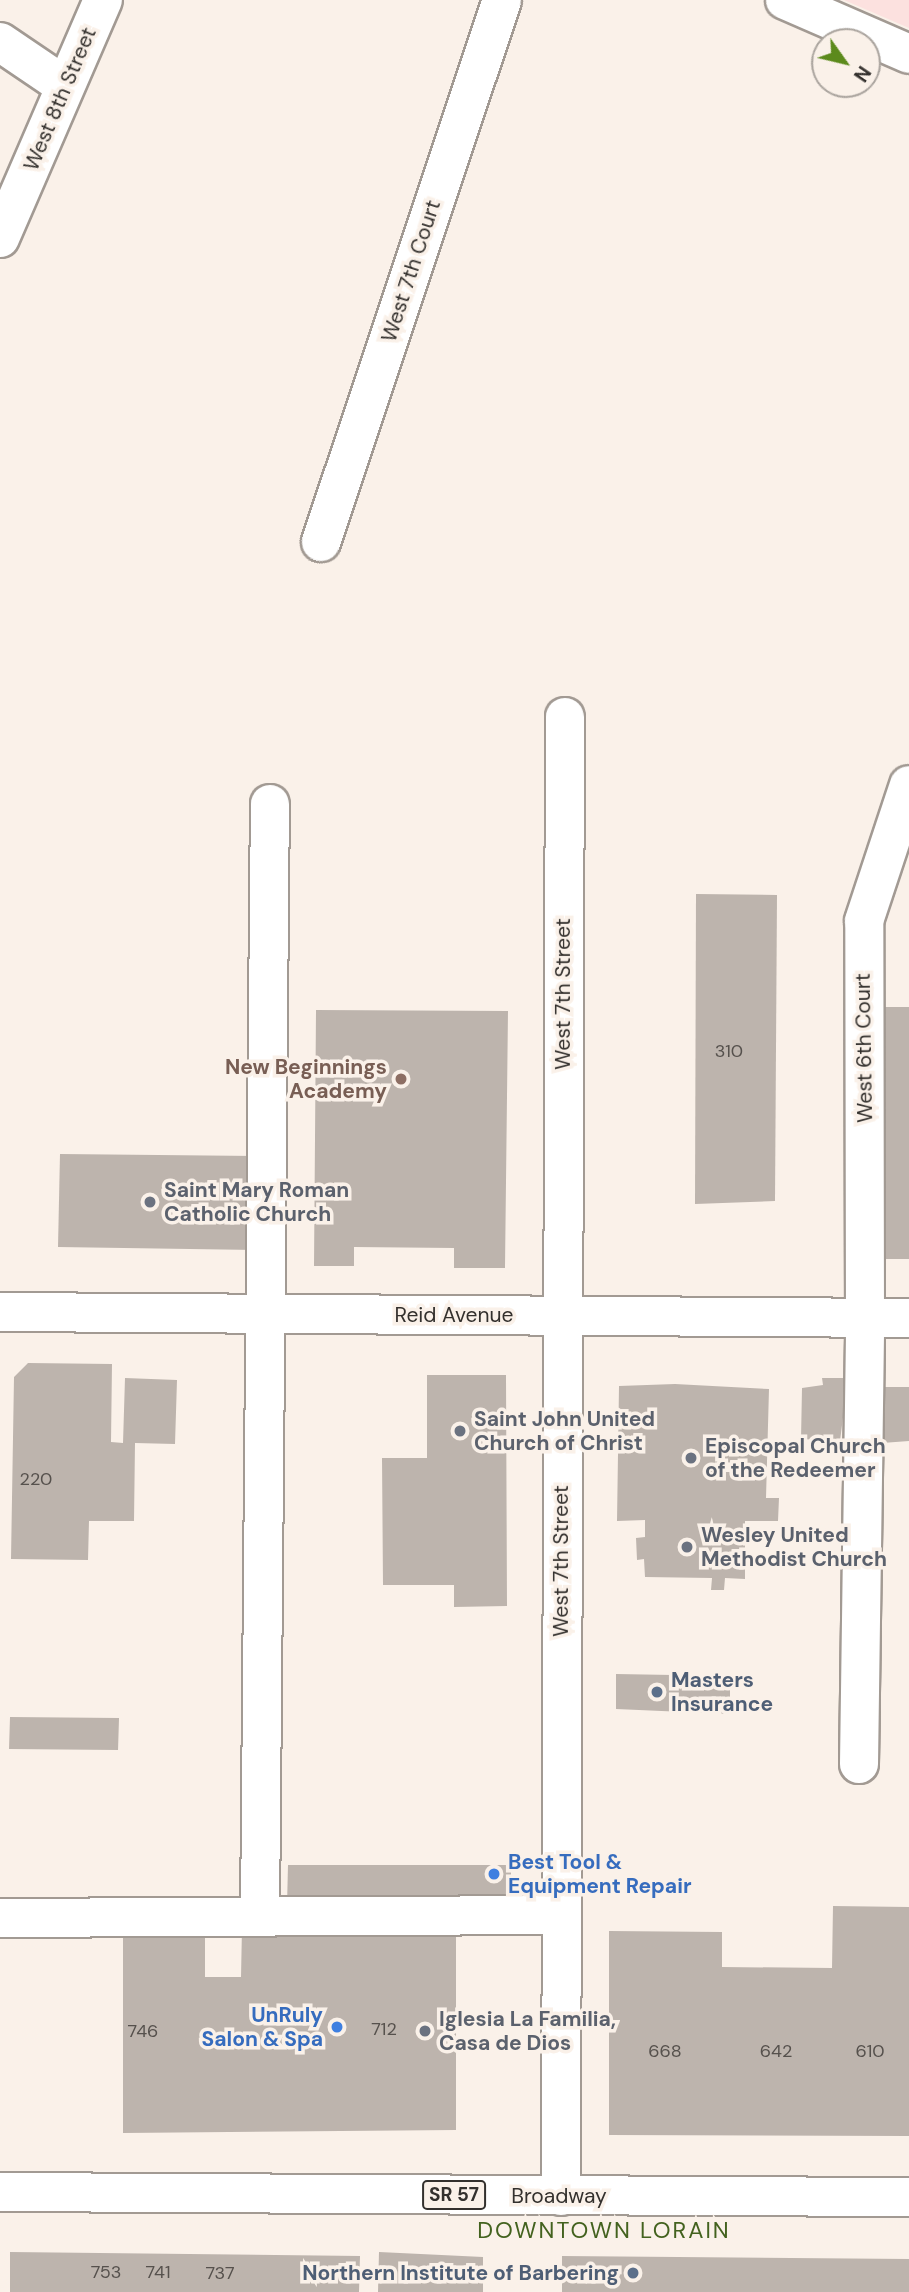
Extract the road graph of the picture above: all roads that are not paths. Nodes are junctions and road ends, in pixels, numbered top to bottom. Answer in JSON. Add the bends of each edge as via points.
{"nodes":[{"id":1,"x":103,"y":0,"type":"edge"},
{"id":2,"x":502,"y":0,"type":"edge"},
{"id":3,"x":785,"y":0,"type":"edge"},
{"id":4,"x":0,"y":41,"type":"edge"},
{"id":5,"x":909,"y":54,"type":"edge"},
{"id":6,"x":65,"y":86,"type":"junction"},
{"id":7,"x":0,"y":238,"type":"edge"},
{"id":8,"x":321,"y":542,"type":"dead end"},
{"id":9,"x":565,"y":717,"type":"dead end"},
{"id":10,"x":909,"y":785,"type":"edge"},
{"id":11,"x":270,"y":804,"type":"dead end"},
{"id":12,"x":0,"y":1312,"type":"edge"},
{"id":13,"x":263,"y":1314,"type":"junction"},
{"id":14,"x":561,"y":1316,"type":"junction"},
{"id":15,"x":865,"y":1318,"type":"junction"},
{"id":16,"x":909,"y":1318,"type":"edge"},
{"id":17,"x":859,"y":1764,"type":"dead end"},
{"id":18,"x":561,"y":1915,"type":"junction"},
{"id":19,"x":260,"y":1917,"type":"junction"},
{"id":20,"x":0,"y":1918,"type":"edge"},
{"id":21,"x":0,"y":2192,"type":"edge"},
{"id":22,"x":561,"y":2196,"type":"junction"},
{"id":23,"x":909,"y":2197,"type":"edge"}],
"edges":[{"from":1,"to":6,"type":"street","name":"West 8th Street"},
{"from":2,"to":8,"type":"street","name":"West 7th Court"},
{"from":3,"to":5,"type":"street"},
{"from":4,"to":6,"type":"street"},
{"from":6,"to":7,"type":"street","name":"West 8th Street"},
{"from":9,"to":14,"type":"street","name":"West 7th Street"},
{"from":10,"to":15,"type":"street","name":"West 6th Court","via":[[864,921]]},
{"from":11,"to":13,"type":"street"},
{"from":12,"to":13,"type":"street","name":"Reid Avenue"},
{"from":13,"to":14,"type":"street","name":"Reid Avenue"},
{"from":13,"to":19,"type":"street"},
{"from":14,"to":15,"type":"street","name":"Reid Avenue"},
{"from":14,"to":18,"type":"street","name":"West 7th Street"},
{"from":15,"to":16,"type":"street","name":"Reid Avenue"},
{"from":15,"to":17,"type":"street","name":"West 6th Court"},
{"from":18,"to":19,"type":"street"},
{"from":18,"to":22,"type":"street","name":"West 7th Street"},
{"from":19,"to":20,"type":"street"},
{"from":21,"to":22,"type":"street","name":"Broadway","number":"SR 57"},
{"from":22,"to":23,"type":"street","name":"Broadway","number":"SR 57"}]}
